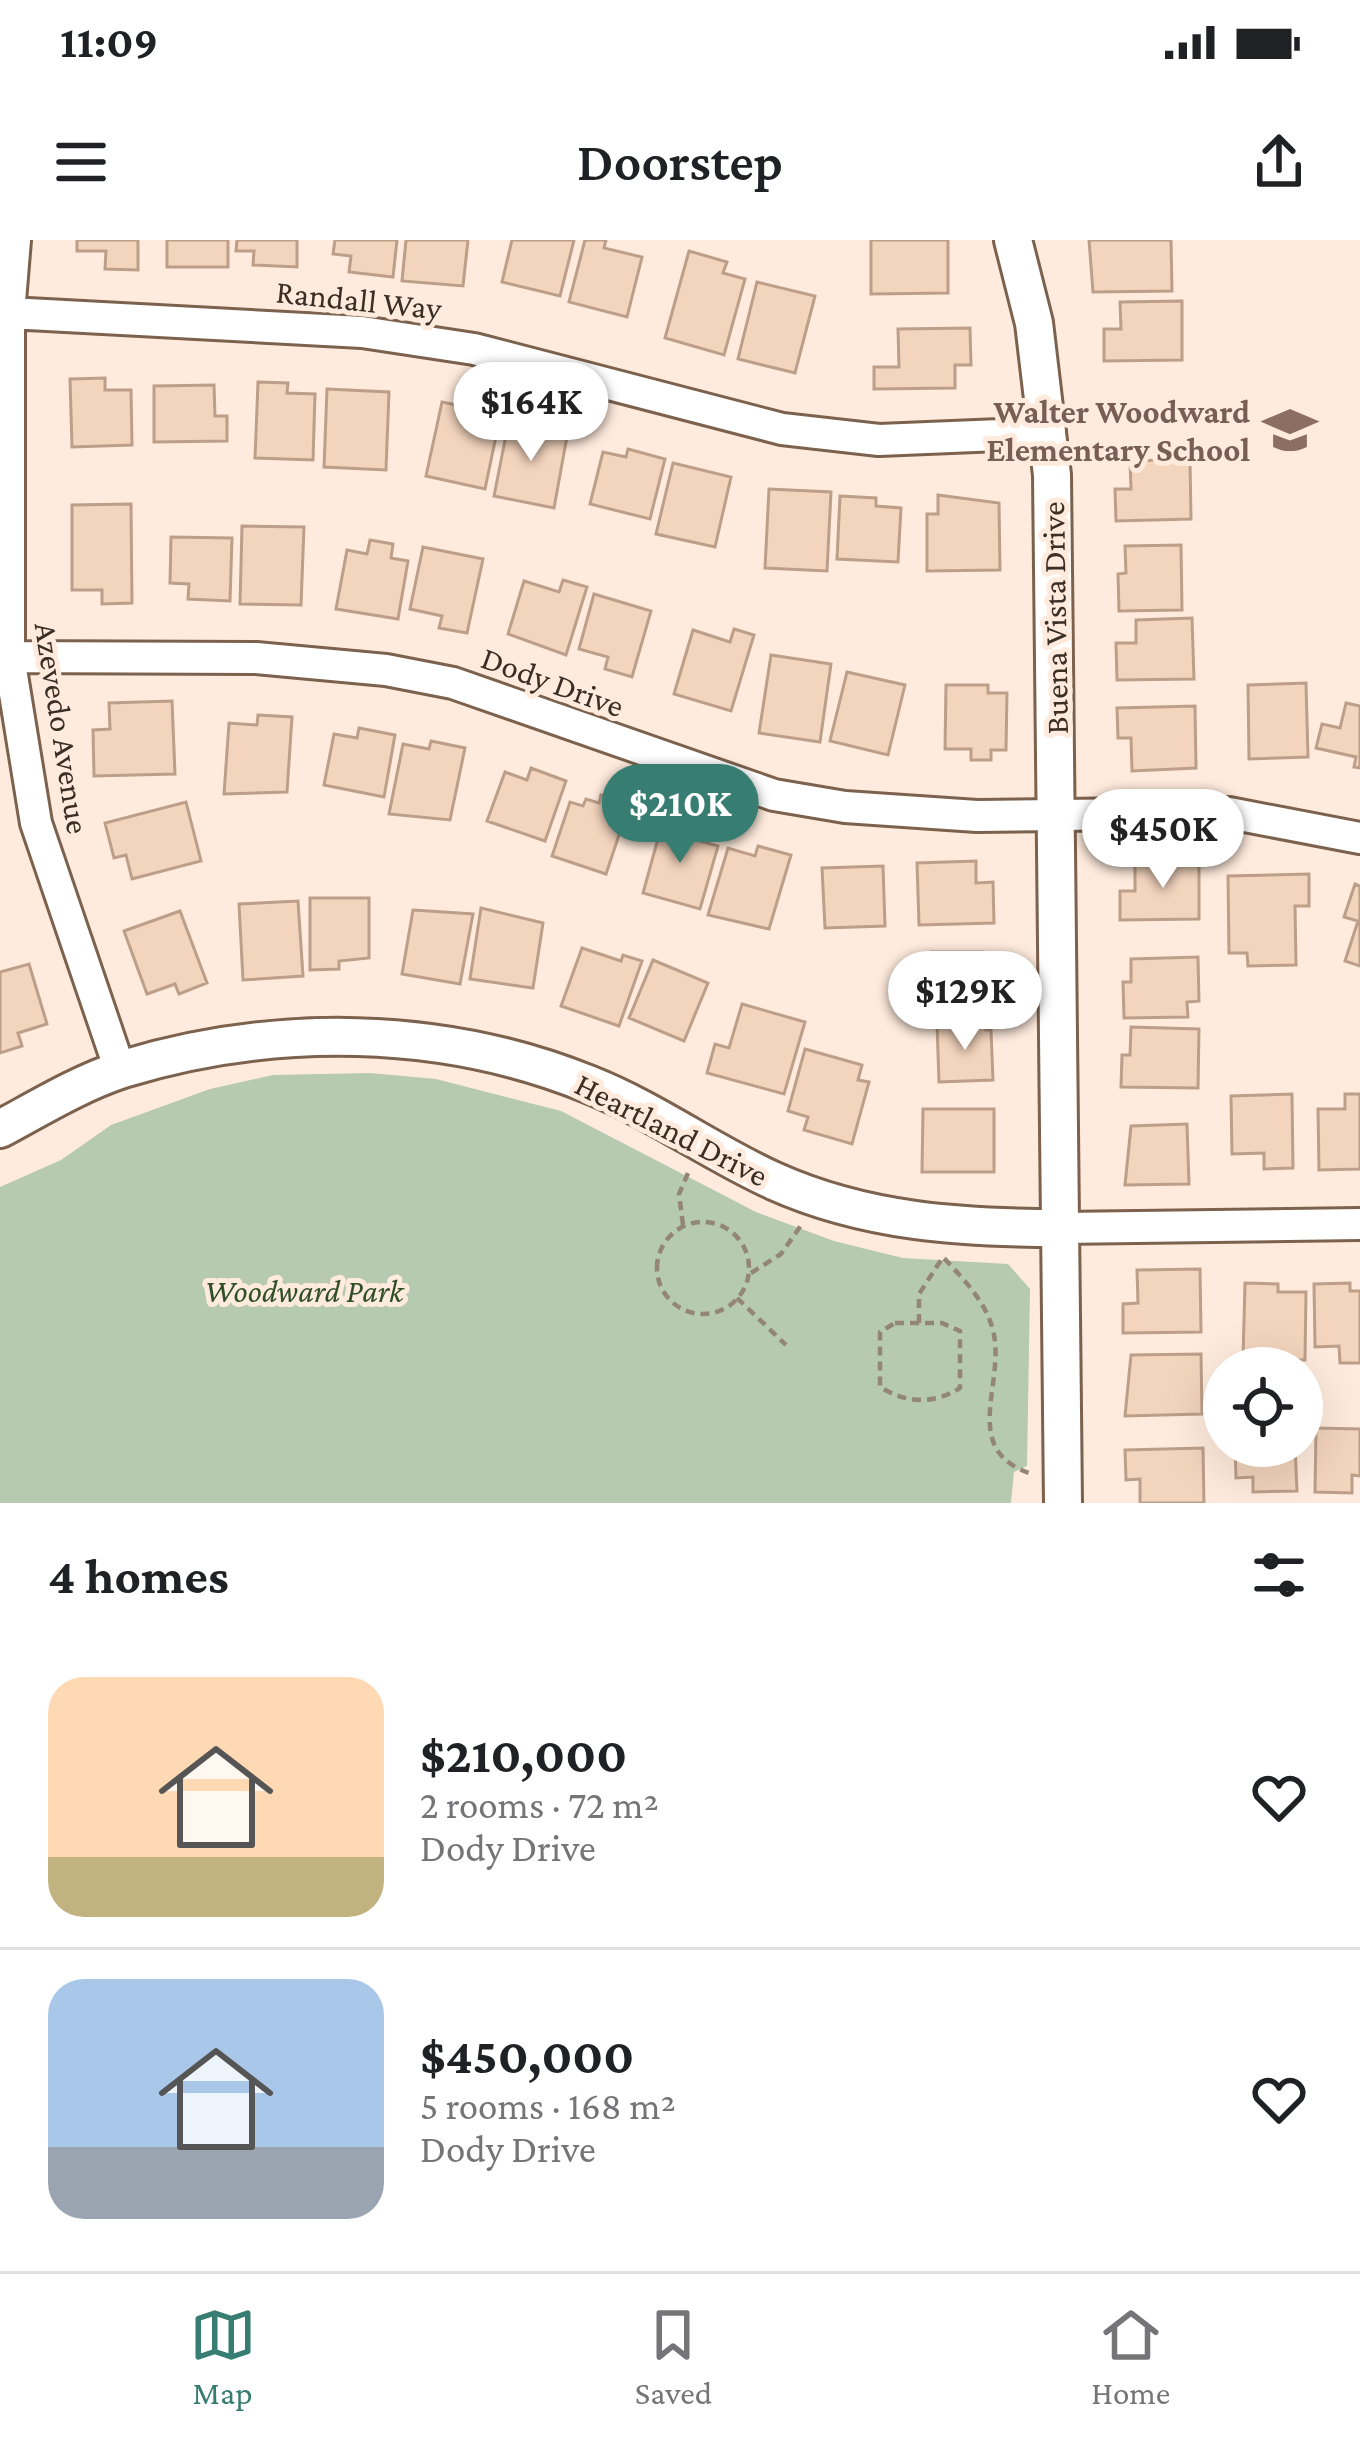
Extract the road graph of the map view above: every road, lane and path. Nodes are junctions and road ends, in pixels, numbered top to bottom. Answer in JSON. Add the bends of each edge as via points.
{"nodes":[{"id":1,"x":15,"y":240,"type":"edge"},
{"id":2,"x":1013,"y":240,"type":"edge"},
{"id":3,"x":9,"y":314,"type":"junction"},
{"id":4,"x":1050,"y":434,"type":"junction"},
{"id":5,"x":4,"y":657,"type":"edge"},
{"id":6,"x":1056,"y":817,"type":"junction"},
{"id":7,"x":1360,"y":838,"type":"edge"},
{"id":8,"x":120,"y":1070,"type":"junction"},
{"id":9,"x":0,"y":1129,"type":"edge"},
{"id":10,"x":689,"y":1168,"type":"dead end"},
{"id":11,"x":802,"y":1224,"type":"dead end"},
{"id":12,"x":1360,"y":1224,"type":"edge"},
{"id":13,"x":683,"y":1227,"type":"junction"},
{"id":14,"x":1060,"y":1228,"type":"junction"},
{"id":15,"x":749,"y":1275,"type":"junction"},
{"id":16,"x":737,"y":1298,"type":"junction"},
{"id":17,"x":919,"y":1323,"type":"junction"},
{"id":18,"x":786,"y":1345,"type":"dead end"},
{"id":19,"x":1021,"y":1470,"type":"dead end"},
{"id":20,"x":1063,"y":1503,"type":"edge"}],
"edges":[{"from":1,"to":3,"type":"street","name":"Azevedo Avenue"},
{"from":2,"to":4,"type":"street","name":"Buena Vista Drive"},
{"from":3,"to":4,"type":"street","name":"Randall Way","via":[[384,335],[474,350],[782,429],[879,440]]},
{"from":3,"to":5,"type":"street","name":"Azevedo Avenue"},
{"from":4,"to":6,"type":"street","name":"Buena Vista Drive"},
{"from":5,"to":6,"type":"street","name":"Dody Drive","via":[[256,658],[386,670],[453,683],[774,795],[845,807]]},
{"from":5,"to":8,"type":"street","name":"Azevedo Avenue","via":[[36,823]]},
{"from":6,"to":7,"type":"street","name":"Dody Drive","via":[[1229,814]]},
{"from":6,"to":14,"type":"street","name":"Buena Vista Drive"},
{"from":8,"to":9,"type":"street","name":"Heartland Drive"},
{"from":8,"to":14,"type":"street","name":"Heartland Drive","via":[[262,1040],[366,1036],[465,1048],[591,1085],[828,1202],[966,1227]]},
{"from":10,"to":13,"type":"path","via":[[679,1194]]},
{"from":11,"to":15,"type":"path","via":[[781,1254]]},
{"from":12,"to":14,"type":"street","name":"Heartland Drive"},
{"from":13,"to":15,"type":"path","via":[[708,1222],[734,1234]]},
{"from":13,"to":16,"type":"path","via":[[656,1266],[665,1295],[706,1314]]},
{"from":14,"to":20,"type":"street","name":"Buena Vista Drive"},
{"from":15,"to":16,"type":"path"},
{"from":16,"to":18,"type":"path"},
{"from":17,"to":17,"type":"path","via":[[960,1331],[960,1388],[944,1398],[919,1401],[880,1387],[880,1332]]},
{"from":17,"to":19,"type":"path","via":[[919,1294],[943,1257],[990,1321],[996,1358],[986,1424],[996,1450]]}]}
